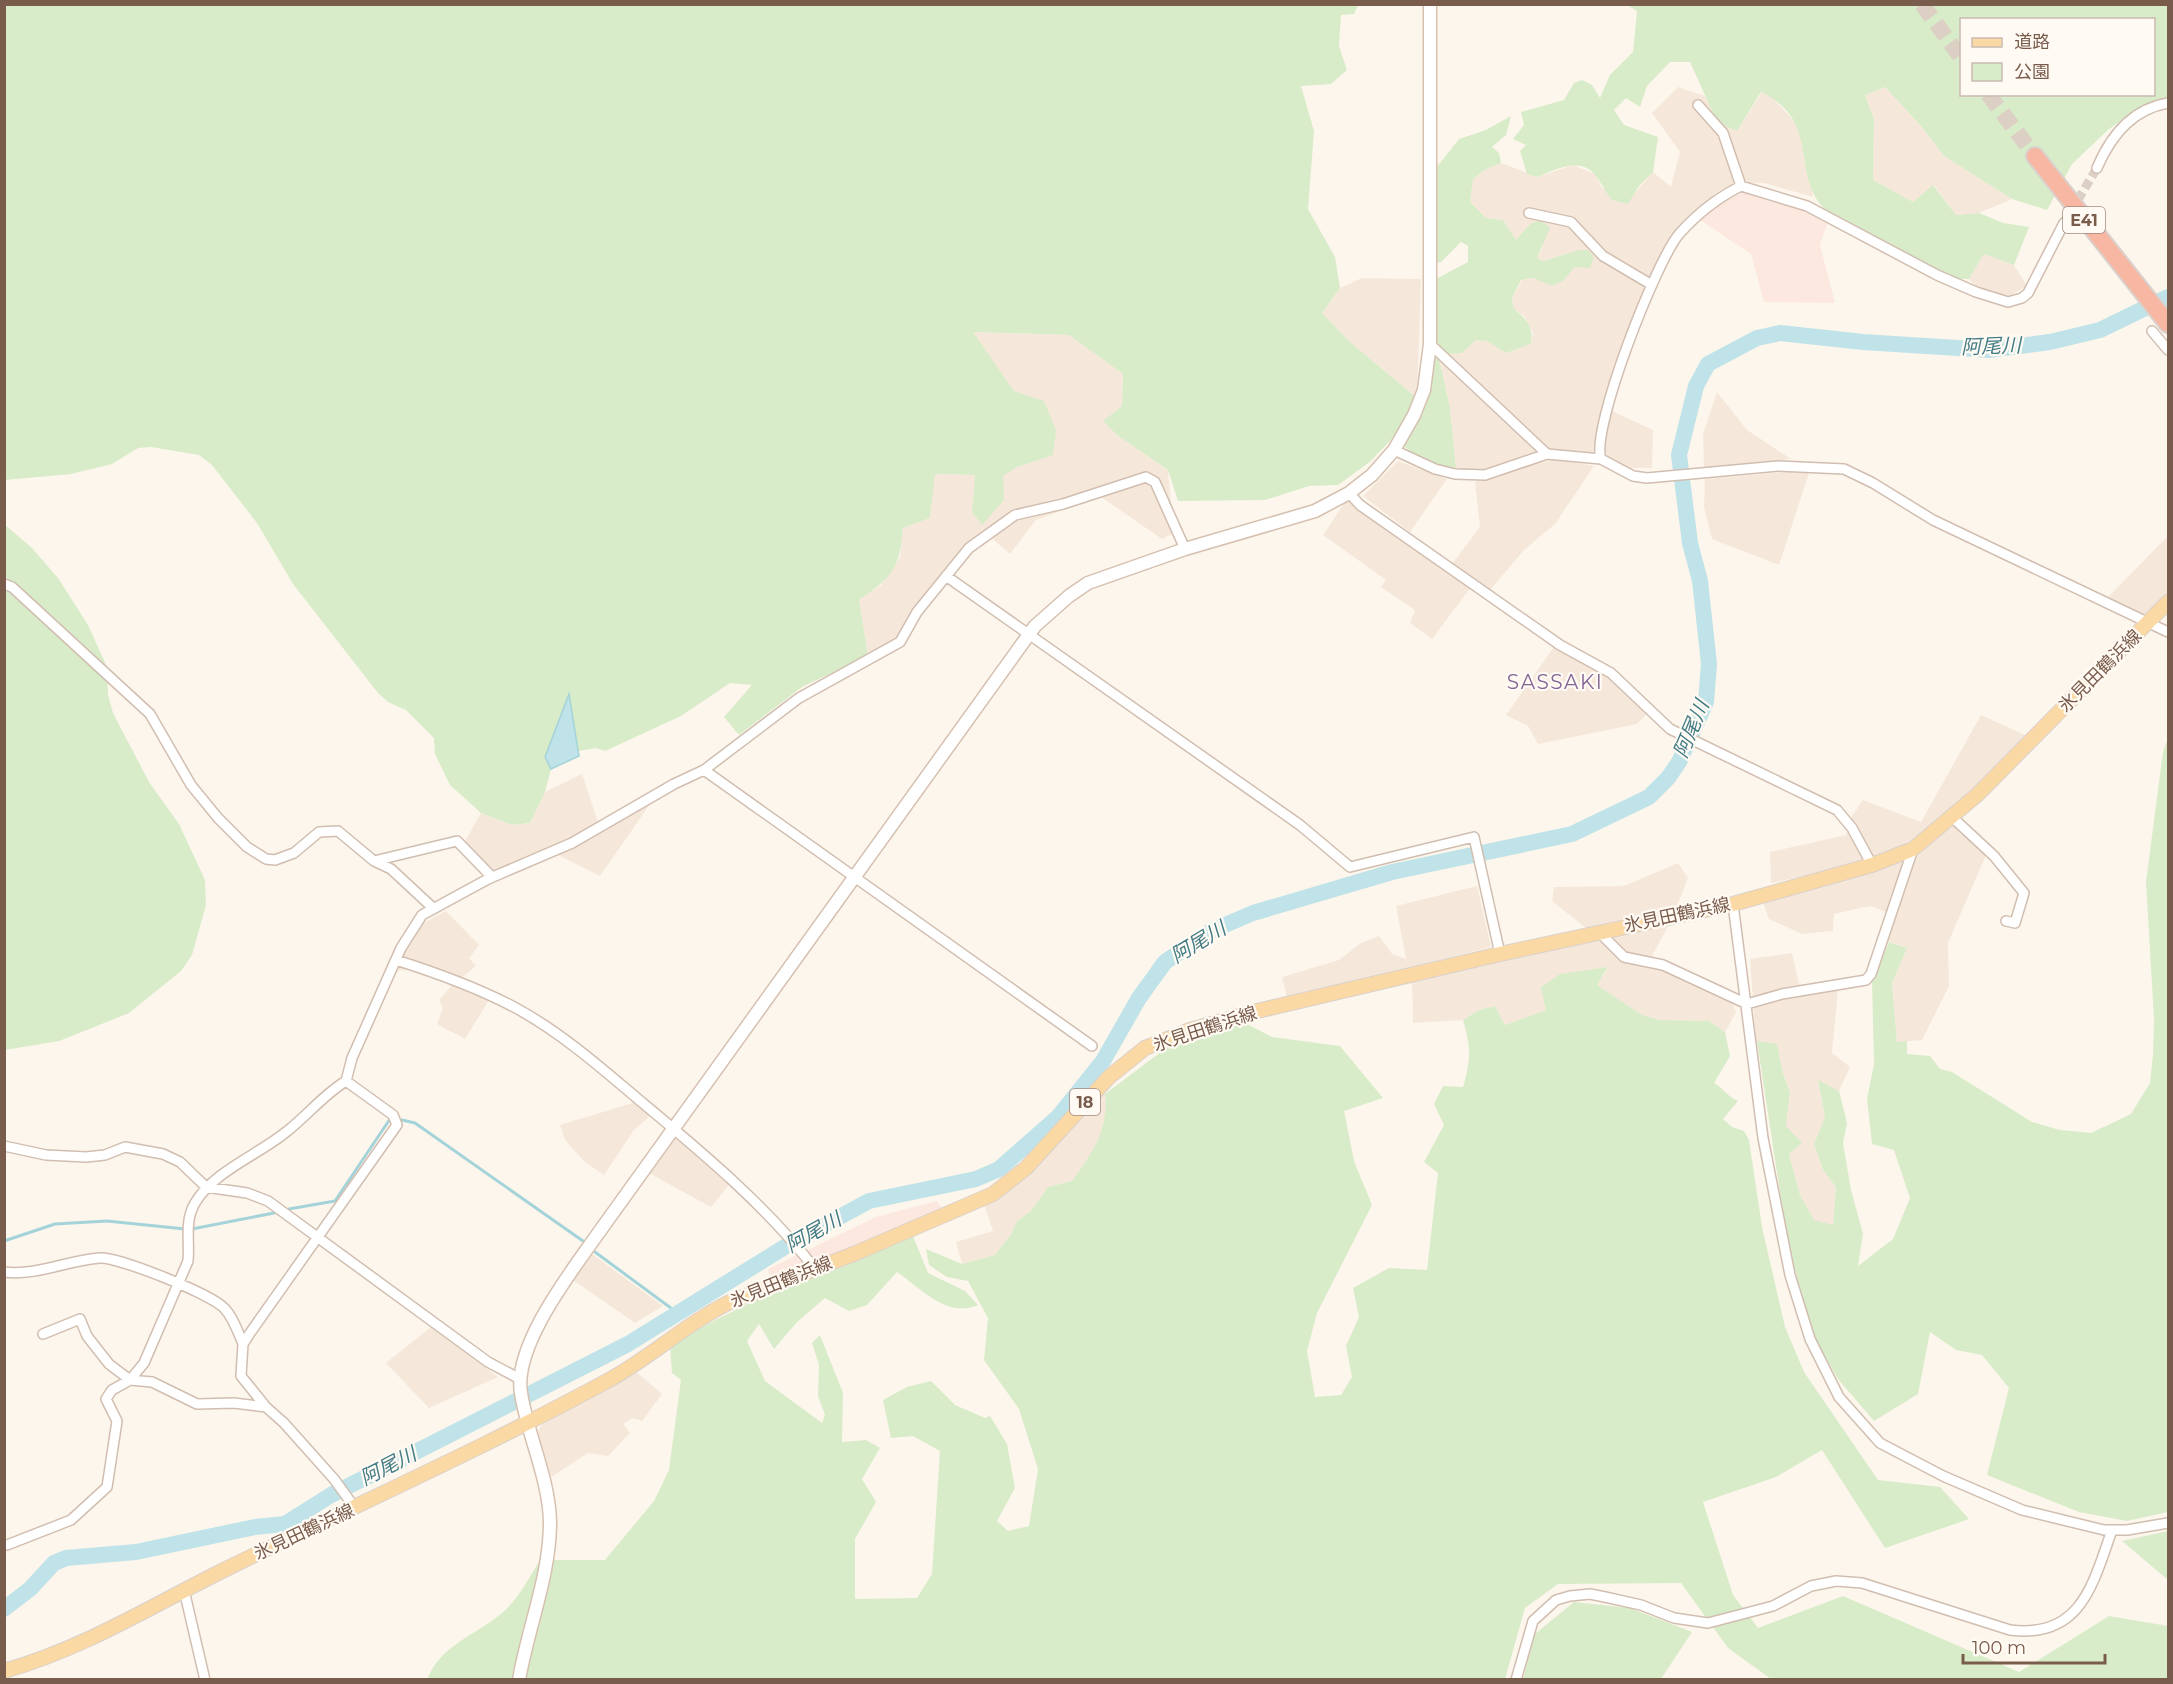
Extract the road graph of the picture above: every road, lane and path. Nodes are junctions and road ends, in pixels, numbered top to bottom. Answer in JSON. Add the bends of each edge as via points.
{"nodes":[{"id":1,"x":1430,"y":4,"type":"edge"},
{"id":2,"x":2169,"y":103,"type":"edge"},
{"id":3,"x":1698,"y":105,"type":"dead end"},
{"id":4,"x":2038,"y":154,"type":"tunnel mouth"},
{"id":5,"x":2097,"y":168,"type":"tunnel mouth"},
{"id":6,"x":1741,"y":186,"type":"junction"},
{"id":7,"x":1529,"y":213,"type":"dead end"},
{"id":8,"x":2064,"y":224,"type":"tunnel mouth"},
{"id":9,"x":2136,"y":280,"type":"junction"},
{"id":10,"x":1652,"y":285,"type":"junction"},
{"id":11,"x":2169,"y":313,"type":"edge"},
{"id":12,"x":2169,"y":324,"type":"edge"},
{"id":13,"x":2152,"y":331,"type":"dead end"},
{"id":14,"x":1430,"y":344,"type":"junction"},
{"id":15,"x":2169,"y":350,"type":"edge"},
{"id":16,"x":1394,"y":450,"type":"junction"},
{"id":17,"x":1547,"y":454,"type":"junction"},
{"id":18,"x":1600,"y":459,"type":"junction"},
{"id":19,"x":1349,"y":493,"type":"junction"},
{"id":20,"x":1185,"y":549,"type":"junction"},
{"id":21,"x":946,"y":576,"type":"junction"},
{"id":22,"x":4,"y":584,"type":"edge"},
{"id":23,"x":2169,"y":602,"type":"edge"},
{"id":24,"x":2148,"y":622,"type":"junction"},
{"id":25,"x":2169,"y":632,"type":"edge"},
{"id":26,"x":1027,"y":634,"type":"junction"},
{"id":27,"x":704,"y":770,"type":"junction"},
{"id":28,"x":1952,"y":817,"type":"junction"},
{"id":29,"x":1913,"y":849,"type":"junction"},
{"id":30,"x":374,"y":861,"type":"junction"},
{"id":31,"x":1872,"y":865,"type":"junction"},
{"id":32,"x":492,"y":877,"type":"junction"},
{"id":33,"x":854,"y":877,"type":"junction"},
{"id":34,"x":1733,"y":904,"type":"junction"},
{"id":35,"x":433,"y":908,"type":"junction"},
{"id":36,"x":2006,"y":921,"type":"dead end"},
{"id":37,"x":1598,"y":931,"type":"junction"},
{"id":38,"x":1500,"y":954,"type":"junction"},
{"id":39,"x":396,"y":960,"type":"junction"},
{"id":40,"x":1747,"y":1004,"type":"junction"},
{"id":41,"x":1092,"y":1046,"type":"dead end"},
{"id":42,"x":346,"y":1081,"type":"junction"},
{"id":43,"x":673,"y":1128,"type":"junction"},
{"id":44,"x":4,"y":1146,"type":"edge"},
{"id":45,"x":206,"y":1187,"type":"junction"},
{"id":46,"x":317,"y":1238,"type":"junction"},
{"id":47,"x":814,"y":1269,"type":"junction"},
{"id":48,"x":4,"y":1272,"type":"edge"},
{"id":49,"x":180,"y":1284,"type":"junction"},
{"id":50,"x":43,"y":1334,"type":"dead end"},
{"id":51,"x":243,"y":1344,"type":"junction"},
{"id":52,"x":130,"y":1380,"type":"junction"},
{"id":53,"x":520,"y":1386,"type":"junction"},
{"id":54,"x":266,"y":1407,"type":"junction"},
{"id":55,"x":527,"y":1418,"type":"junction"},
{"id":56,"x":351,"y":1504,"type":"junction"},
{"id":57,"x":2169,"y":1523,"type":"edge"},
{"id":58,"x":2112,"y":1530,"type":"junction"},
{"id":59,"x":7,"y":1545,"type":"dead end"},
{"id":60,"x":184,"y":1590,"type":"junction"},
{"id":61,"x":4,"y":1671,"type":"edge"},
{"id":62,"x":206,"y":1680,"type":"edge"},
{"id":63,"x":519,"y":1680,"type":"edge"},
{"id":64,"x":1516,"y":1680,"type":"edge"}],
"edges":[{"from":1,"to":14,"type":"street"},
{"from":2,"to":5,"type":"street","via":[[2152,106],[2122,125]]},
{"from":3,"to":6,"type":"street","via":[[1723,133]]},
{"from":4,"to":9,"type":"highway","number":"E41"},
{"from":6,"to":8,"type":"street","via":[[1807,206],[1937,275],[2008,302],[2028,293]]},
{"from":6,"to":10,"type":"street","via":[[1712,202],[1679,234]]},
{"from":7,"to":10,"type":"street","via":[[1571,222],[1603,256]]},
{"from":9,"to":11,"type":"highway","number":"E41"},
{"from":9,"to":12,"type":"highway","number":"E41"},
{"from":10,"to":18,"type":"street","via":[[1605,412]]},
{"from":13,"to":15,"type":"street"},
{"from":14,"to":16,"type":"street","via":[[1424,390]]},
{"from":14,"to":17,"type":"street"},
{"from":16,"to":17,"type":"street","via":[[1435,469],[1485,475]]},
{"from":16,"to":19,"type":"street"},
{"from":17,"to":18,"type":"street"},
{"from":18,"to":24,"type":"street","via":[[1633,476],[1658,478],[1778,466],[1844,469],[1933,520]]},
{"from":19,"to":20,"type":"street","via":[[1315,511]]},
{"from":19,"to":31,"type":"street","via":[[1360,505],[1512,613],[1611,674],[1670,729],[1837,810]]},
{"from":20,"to":21,"type":"street","via":[[1155,482],[1146,477],[1015,515],[977,541]]},
{"from":20,"to":26,"type":"street","via":[[1088,584],[1062,601]]},
{"from":21,"to":26,"type":"street"},
{"from":21,"to":27,"type":"street","via":[[917,612],[900,642],[799,698]]},
{"from":22,"to":30,"type":"street","via":[[50,619],[150,714],[192,785],[247,847],[266,860],[275,860],[294,853],[319,832],[338,831]]},
{"from":23,"to":24,"type":"main road","name":"氷見田鶴浜線","number":"18"},
{"from":24,"to":25,"type":"street"},
{"from":24,"to":28,"type":"main road","name":"氷見田鶴浜線","number":"18"},
{"from":26,"to":33,"type":"street"},
{"from":26,"to":38,"type":"street","via":[[1300,825],[1350,867],[1474,837]]},
{"from":27,"to":32,"type":"street","via":[[572,843]]},
{"from":27,"to":33,"type":"street"},
{"from":28,"to":29,"type":"main road","name":"氷見田鶴浜線","number":"18"},
{"from":28,"to":36,"type":"street","via":[[1994,856],[2024,893],[2015,923]]},
{"from":29,"to":31,"type":"main road","name":"氷見田鶴浜線","number":"18"},
{"from":29,"to":40,"type":"street","via":[[1866,980]]},
{"from":30,"to":32,"type":"street","via":[[457,841]]},
{"from":30,"to":35,"type":"street","via":[[391,869]]},
{"from":31,"to":34,"type":"main road","name":"氷見田鶴浜線","number":"18"},
{"from":32,"to":35,"type":"street"},
{"from":33,"to":41,"type":"street"},
{"from":33,"to":43,"type":"street"},
{"from":34,"to":37,"type":"main road","name":"氷見田鶴浜線","number":"18"},
{"from":34,"to":40,"type":"street"},
{"from":35,"to":39,"type":"street","via":[[422,915],[407,935]]},
{"from":37,"to":38,"type":"main road","name":"氷見田鶴浜線","number":"18"},
{"from":37,"to":40,"type":"street","via":[[1624,957],[1663,965]]},
{"from":38,"to":47,"type":"main road","name":"氷見田鶴浜線","number":"18","via":[[1257,1011],[1145,1048],[1109,1077],[1026,1168],[993,1194]]},
{"from":39,"to":42,"type":"street"},
{"from":39,"to":43,"type":"street","via":[[457,980],[516,1008],[574,1046]]},
{"from":40,"to":58,"type":"street","via":[[1763,1138],[1790,1275],[1810,1339],[1839,1397],[1880,1443],[1943,1476],[2022,1510]]},
{"from":42,"to":45,"type":"street","via":[[286,1132]]},
{"from":42,"to":46,"type":"street","via":[[393,1115],[397,1125]]},
{"from":43,"to":47,"type":"street","via":[[786,1234]]},
{"from":43,"to":53,"type":"street","via":[[553,1299],[537,1326]]},
{"from":44,"to":45,"type":"street","via":[[46,1155],[86,1157],[125,1147],[163,1154],[180,1162]]},
{"from":45,"to":46,"type":"street","via":[[247,1193],[268,1201]]},
{"from":45,"to":49,"type":"street","via":[[188,1218],[188,1261]]},
{"from":46,"to":51,"type":"street"},
{"from":46,"to":53,"type":"street"},
{"from":47,"to":55,"type":"main road","name":"氷見田鶴浜線","number":"18","via":[[712,1311],[612,1378]]},
{"from":48,"to":49,"type":"street","via":[[37,1272],[103,1258]]},
{"from":49,"to":51,"type":"street","via":[[218,1302],[230,1316]]},
{"from":49,"to":52,"type":"street","via":[[144,1363]]},
{"from":50,"to":52,"type":"street","via":[[80,1319],[87,1336],[109,1364]]},
{"from":51,"to":54,"type":"street","via":[[241,1376]]},
{"from":52,"to":54,"type":"street","via":[[153,1382],[197,1404]]},
{"from":52,"to":59,"type":"street","via":[[112,1390],[106,1399],[117,1421],[107,1487],[70,1520]]},
{"from":53,"to":55,"type":"street"},
{"from":54,"to":56,"type":"street","via":[[334,1479]]},
{"from":55,"to":56,"type":"main road","name":"氷見田鶴浜線","number":"18"},
{"from":55,"to":63,"type":"street","via":[[547,1492],[550,1523],[545,1568]]},
{"from":56,"to":60,"type":"main road","name":"氷見田鶴浜線","number":"18"},
{"from":57,"to":58,"type":"street"},
{"from":58,"to":64,"type":"street","via":[[2085,1601],[2070,1616],[2048,1628],[2010,1630],[1862,1583],[1836,1581],[1811,1586],[1773,1606],[1708,1623],[1674,1618],[1641,1605],[1590,1594],[1556,1600],[1533,1621]]},
{"from":60,"to":61,"type":"main road","name":"氷見田鶴浜線","number":"18","via":[[90,1640],[45,1660]]},
{"from":60,"to":62,"type":"street"}]}
